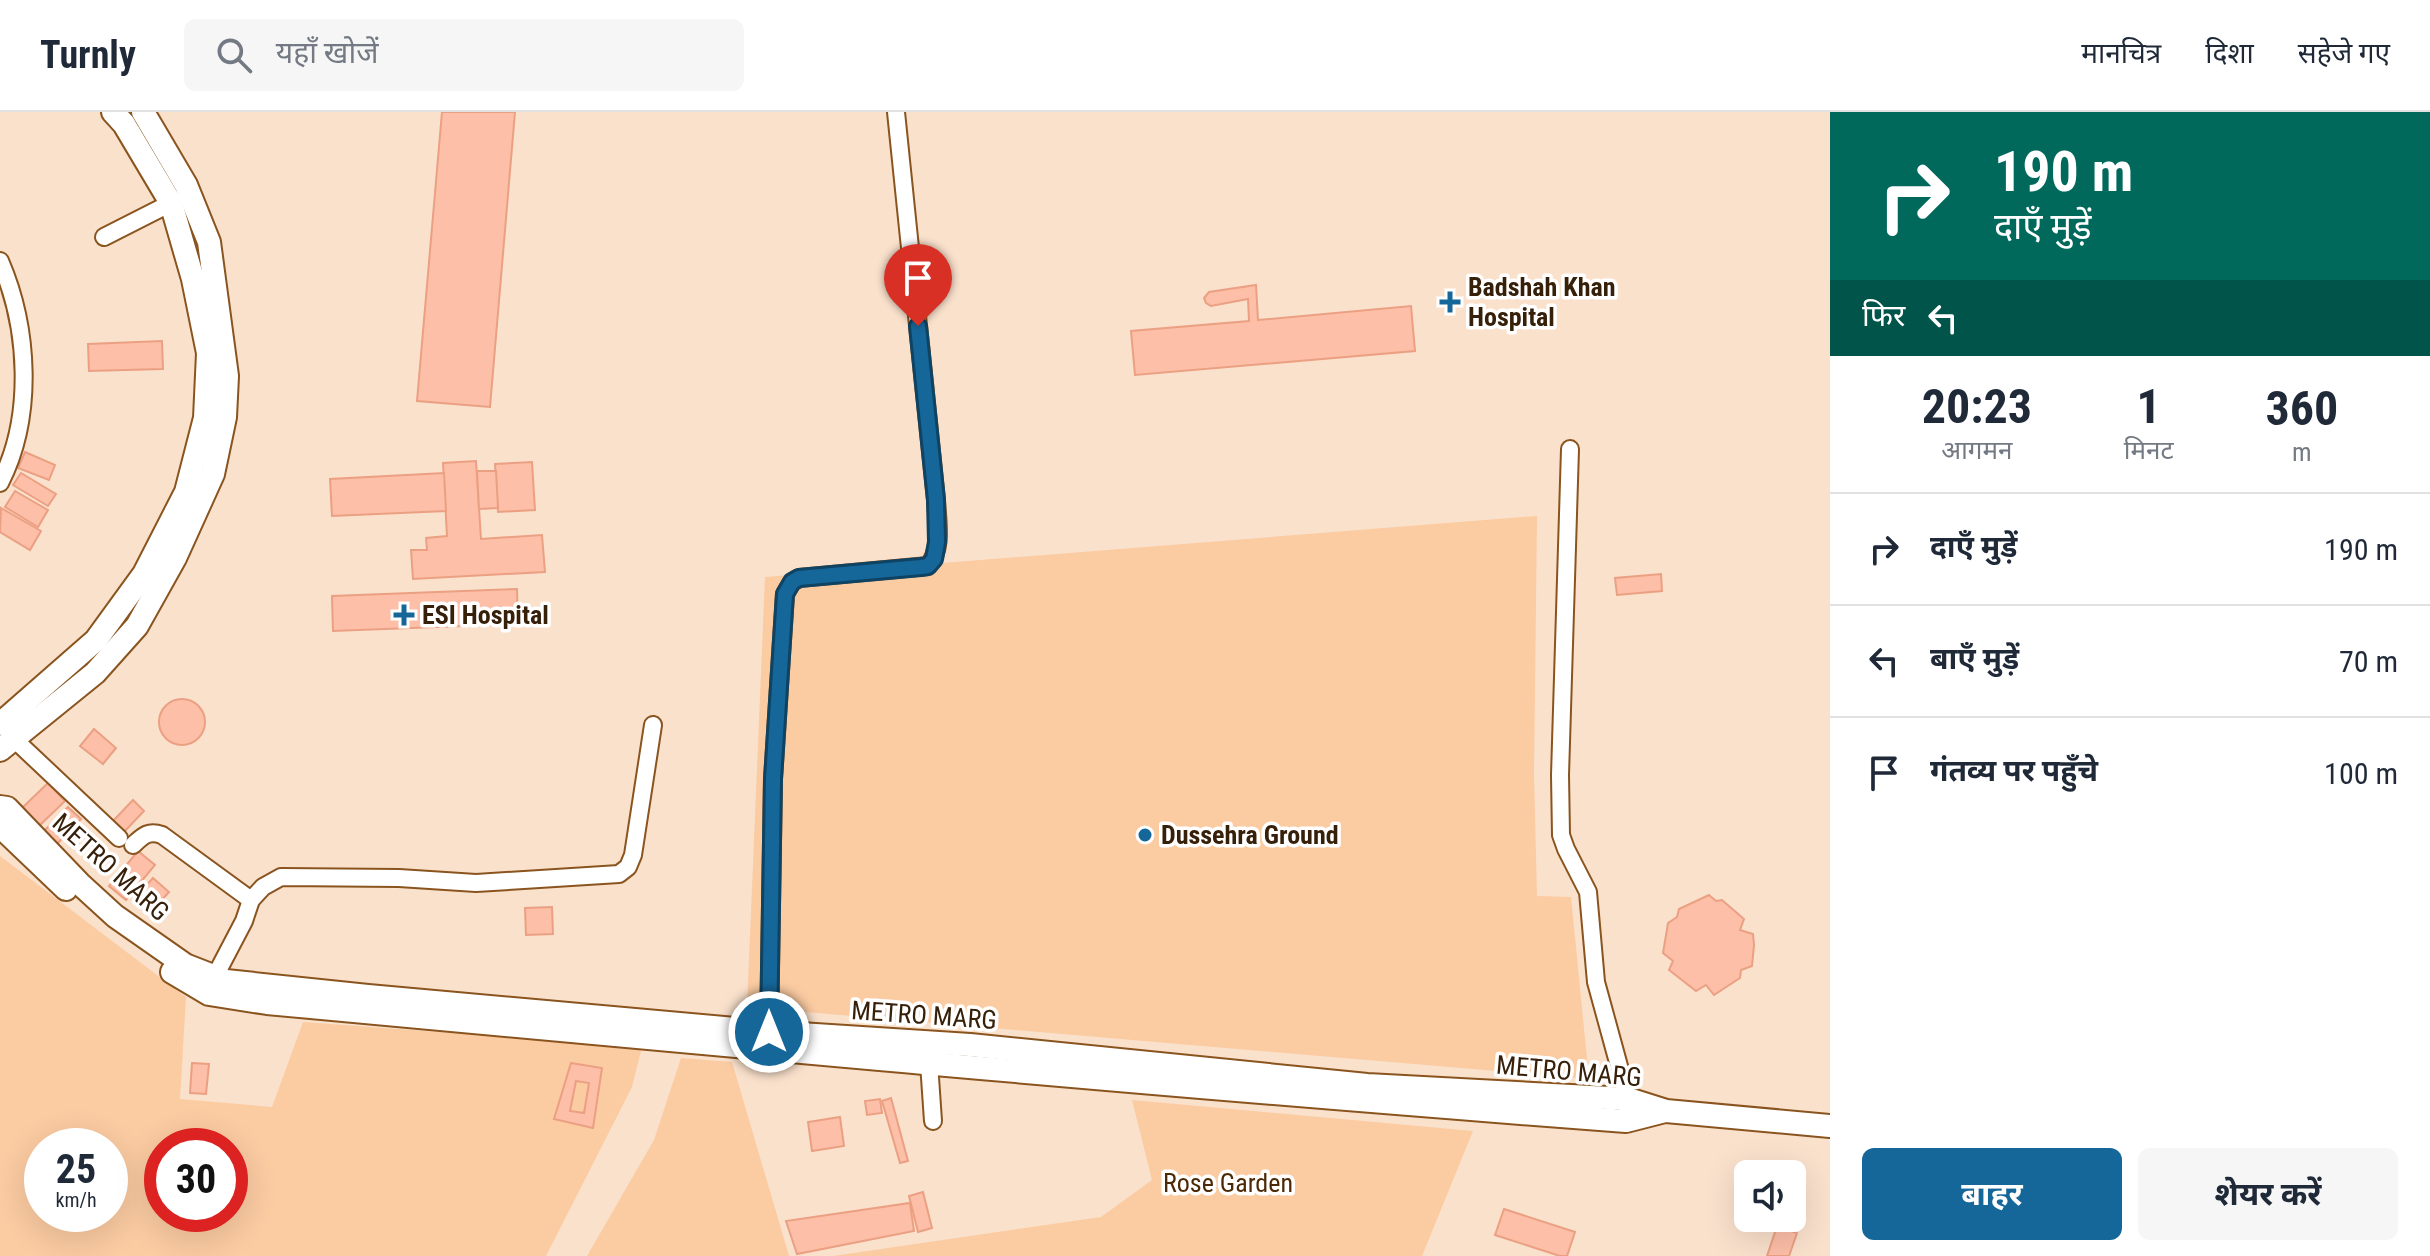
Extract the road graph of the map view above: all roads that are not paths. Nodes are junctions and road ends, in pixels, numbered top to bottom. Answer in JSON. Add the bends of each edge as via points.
{"nodes":[{"id":1,"x":113,"y":112,"type":"edge"},
{"id":2,"x":143,"y":112,"type":"edge"},
{"id":3,"x":896,"y":112,"type":"edge"},
{"id":4,"x":171,"y":203,"type":"junction"},
{"id":5,"x":104,"y":237,"type":"dead end"},
{"id":6,"x":0,"y":261,"type":"edge"},
{"id":7,"x":1570,"y":449,"type":"dead end"},
{"id":8,"x":0,"y":483,"type":"edge"},
{"id":9,"x":653,"y":725,"type":"dead end"},
{"id":10,"x":5,"y":738,"type":"edge"},
{"id":11,"x":0,"y":807,"type":"edge"},
{"id":12,"x":0,"y":826,"type":"edge"},
{"id":13,"x":251,"y":900,"type":"junction"},
{"id":14,"x":211,"y":985,"type":"junction"},
{"id":15,"x":769,"y":1032,"type":"junction"},
{"id":16,"x":929,"y":1063,"type":"junction"},
{"id":17,"x":1627,"y":1110,"type":"junction"},
{"id":18,"x":933,"y":1121,"type":"dead end"},
{"id":19,"x":1830,"y":1126,"type":"edge"}],
"edges":[{"from":1,"to":4,"type":"street"},
{"from":2,"to":10,"type":"street","via":[[186,185],[209,242],[227,376],[213,474],[137,626],[95,673]]},
{"from":3,"to":15,"type":"street","via":[[937,542],[928,566],[799,578],[787,588],[773,779]]},
{"from":4,"to":5,"type":"street"},
{"from":4,"to":10,"type":"street","via":[[208,353],[205,418],[186,492],[144,574],[96,640]]},
{"from":6,"to":8,"type":"street","via":[[23,360],[18,425]]},
{"from":7,"to":17,"type":"street","via":[[1561,835],[1592,906],[1596,982]]},
{"from":9,"to":13,"type":"street","via":[[633,855],[619,874],[476,883],[287,876],[272,881]]},
{"from":10,"to":13,"type":"street","via":[[126,842],[153,832],[162,835]]},
{"from":11,"to":14,"type":"street","name":"METRO MARG","via":[[7,808],[115,916]]},
{"from":12,"to":14,"type":"street","name":"METRO MARG","via":[[140,952]]},
{"from":13,"to":14,"type":"street"},
{"from":14,"to":15,"type":"street","name":"METRO MARG"},
{"from":14,"to":16,"type":"street","name":"METRO MARG","via":[[267,1003]]},
{"from":15,"to":17,"type":"street","name":"METRO MARG","via":[[970,1045]]},
{"from":16,"to":17,"type":"street","name":"METRO MARG","via":[[1311,1097]]},
{"from":16,"to":18,"type":"street"},
{"from":17,"to":19,"type":"street","name":"METRO MARG"}]}
